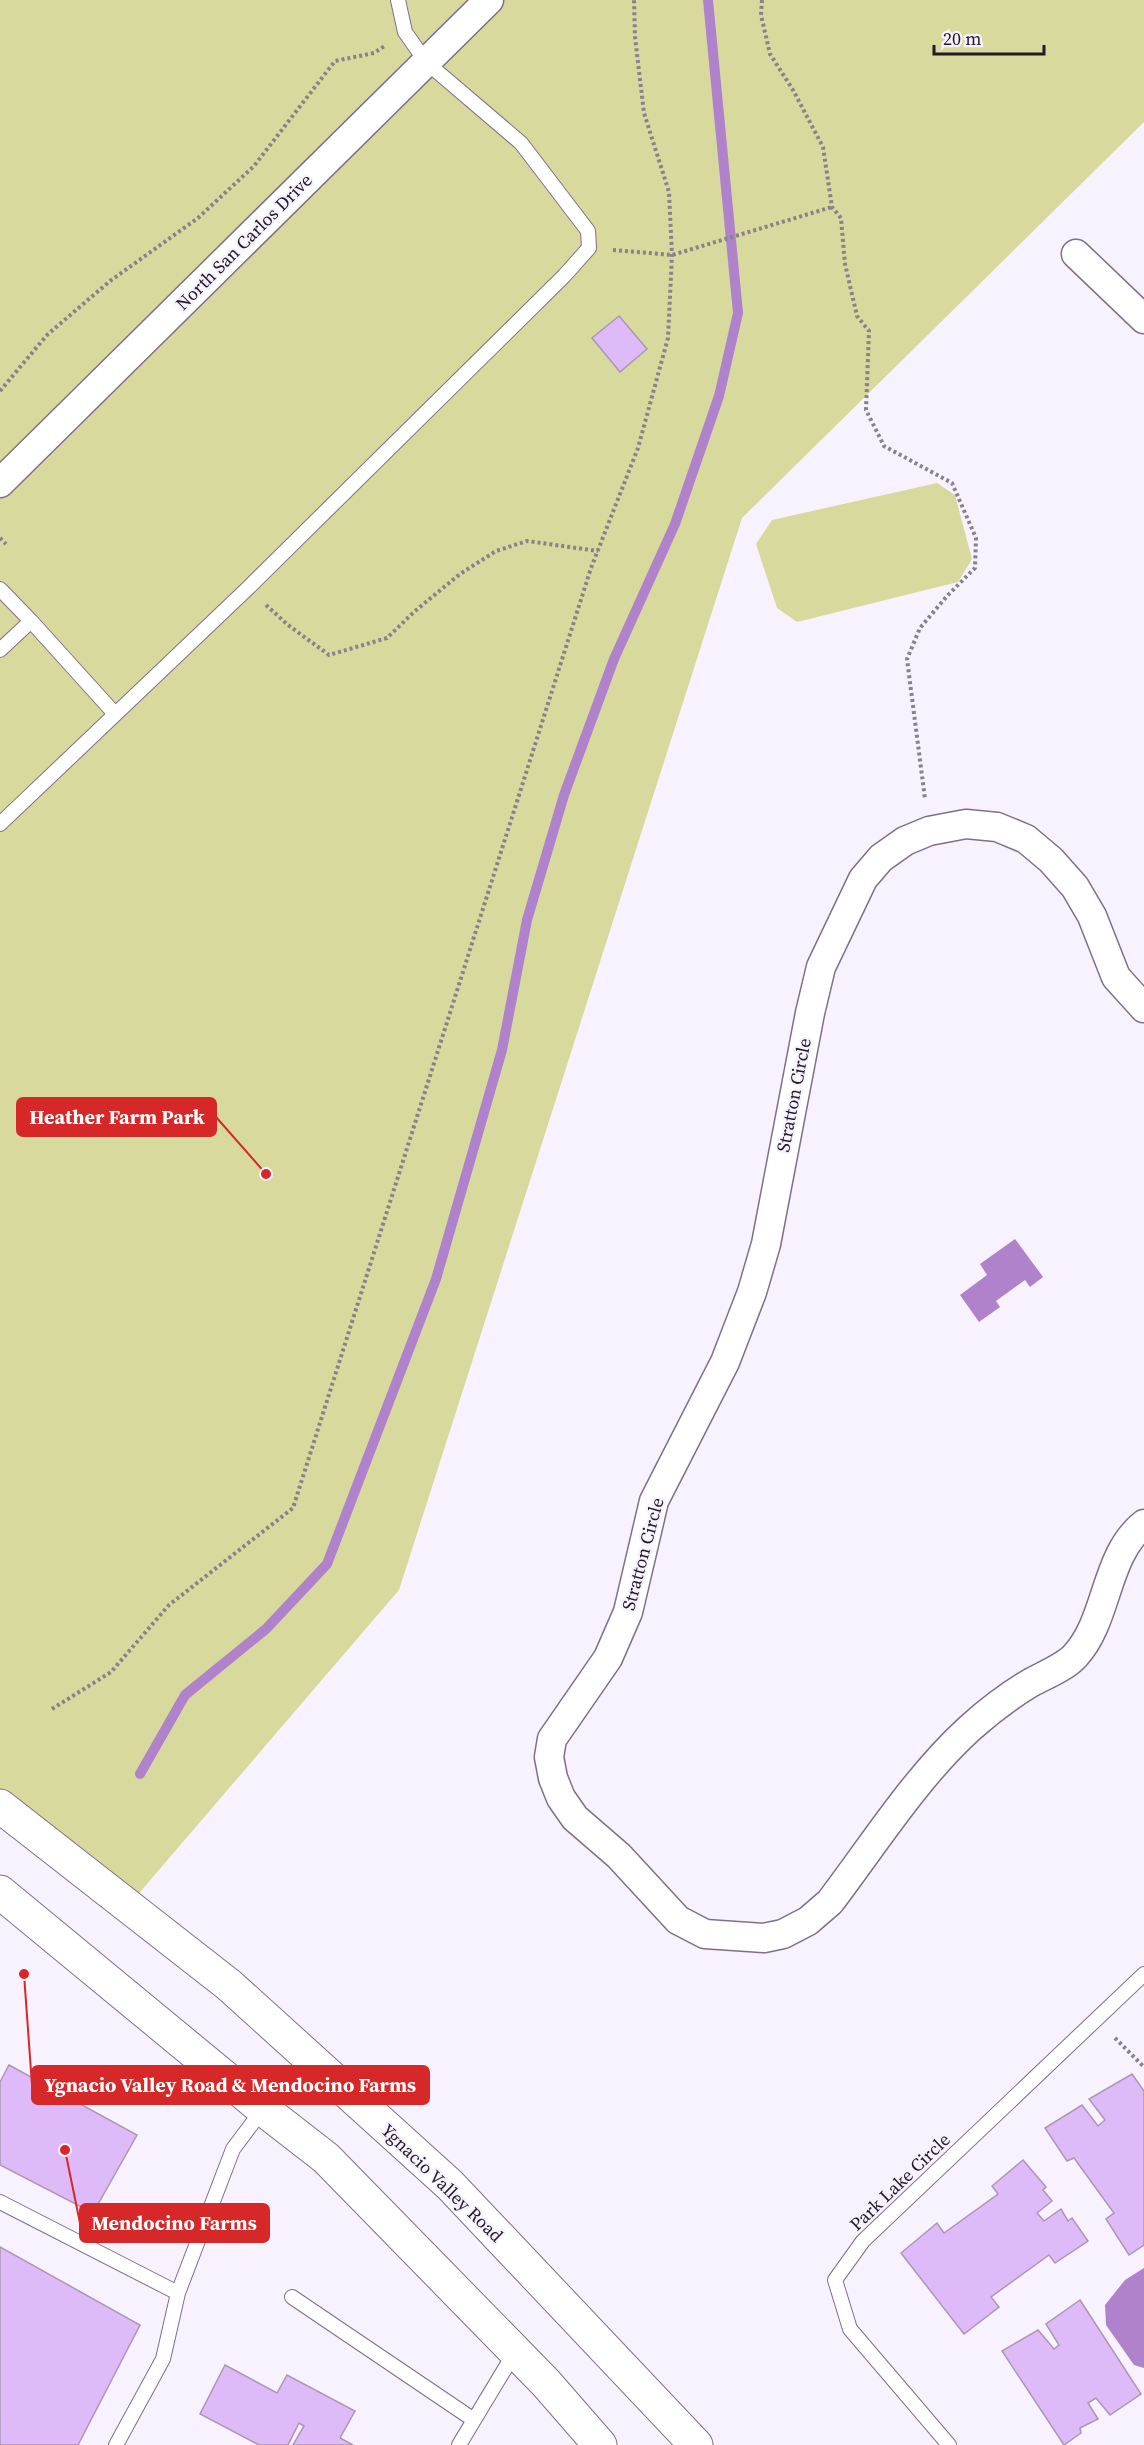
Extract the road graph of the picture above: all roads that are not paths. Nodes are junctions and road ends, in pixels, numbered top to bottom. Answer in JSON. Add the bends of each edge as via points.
{"nodes":[{"id":1,"x":398,"y":0,"type":"edge"},
{"id":2,"x":489,"y":0,"type":"edge"},
{"id":3,"x":426,"y":62,"type":"junction"},
{"id":4,"x":1076,"y":254,"type":"dead end"},
{"id":5,"x":1144,"y":319,"type":"edge"},
{"id":6,"x":0,"y":483,"type":"edge"},
{"id":7,"x":0,"y":589,"type":"edge"},
{"id":8,"x":32,"y":621,"type":"junction"},
{"id":9,"x":0,"y":650,"type":"edge"},
{"id":10,"x":115,"y":714,"type":"junction"},
{"id":11,"x":0,"y":824,"type":"edge"},
{"id":12,"x":1144,"y":1008,"type":"edge"},
{"id":13,"x":1144,"y":1524,"type":"edge"},
{"id":14,"x":0,"y":1806,"type":"edge"},
{"id":15,"x":0,"y":1892,"type":"edge"},
{"id":16,"x":1144,"y":1974,"type":"edge"},
{"id":17,"x":263,"y":2109,"type":"junction"},
{"id":18,"x":0,"y":2202,"type":"edge"},
{"id":19,"x":177,"y":2293,"type":"junction"},
{"id":20,"x":292,"y":2297,"type":"dead end"},
{"id":21,"x":515,"y":2352,"type":"junction"},
{"id":22,"x":474,"y":2420,"type":"junction"},
{"id":23,"x":116,"y":2445,"type":"edge"},
{"id":24,"x":459,"y":2445,"type":"edge"},
{"id":25,"x":600,"y":2445,"type":"edge"},
{"id":26,"x":696,"y":2445,"type":"edge"},
{"id":27,"x":949,"y":2445,"type":"edge"}],
"edges":[{"from":1,"to":3,"type":"lane","via":[[405,32]]},
{"from":2,"to":3,"type":"street","name":"North San Carlos Drive"},
{"from":3,"to":6,"type":"street","name":"North San Carlos Drive"},
{"from":3,"to":10,"type":"lane","via":[[521,143],[588,231],[588,248],[247,589]]},
{"from":4,"to":5,"type":"street"},
{"from":7,"to":8,"type":"lane"},
{"from":8,"to":9,"type":"lane"},
{"from":8,"to":10,"type":"lane"},
{"from":10,"to":11,"type":"lane"},
{"from":12,"to":13,"type":"street","name":"Stratton Circle","via":[[1116,977],[1092,916],[1075,887],[1026,839],[997,827],[966,824],[929,831],[904,841],[881,858],[863,879],[821,967],[766,1245],[752,1292],[725,1362],[654,1501],[628,1612],[608,1658],[552,1739],[549,1757],[561,1798],[575,1818],[619,1856],[678,1920],[705,1934],[764,1938],[783,1934],[830,1902],[936,1762],[970,1727],[1013,1694],[1074,1657],[1094,1628],[1120,1558]]},
{"from":14,"to":26,"type":"highway","name":"Ygnacio Valley Road","via":[[229,1985],[450,2185]]},
{"from":15,"to":17,"type":"highway"},
{"from":16,"to":27,"type":"lane","name":"Park Lake Circle","via":[[863,2241],[835,2280],[850,2329]]},
{"from":17,"to":19,"type":"lane","via":[[233,2149]]},
{"from":17,"to":21,"type":"highway","via":[[326,2158]]},
{"from":18,"to":19,"type":"lane"},
{"from":19,"to":23,"type":"lane","via":[[163,2359]]},
{"from":20,"to":22,"type":"lane"},
{"from":21,"to":22,"type":"lane"},
{"from":21,"to":25,"type":"highway"},
{"from":22,"to":24,"type":"lane"}]}
